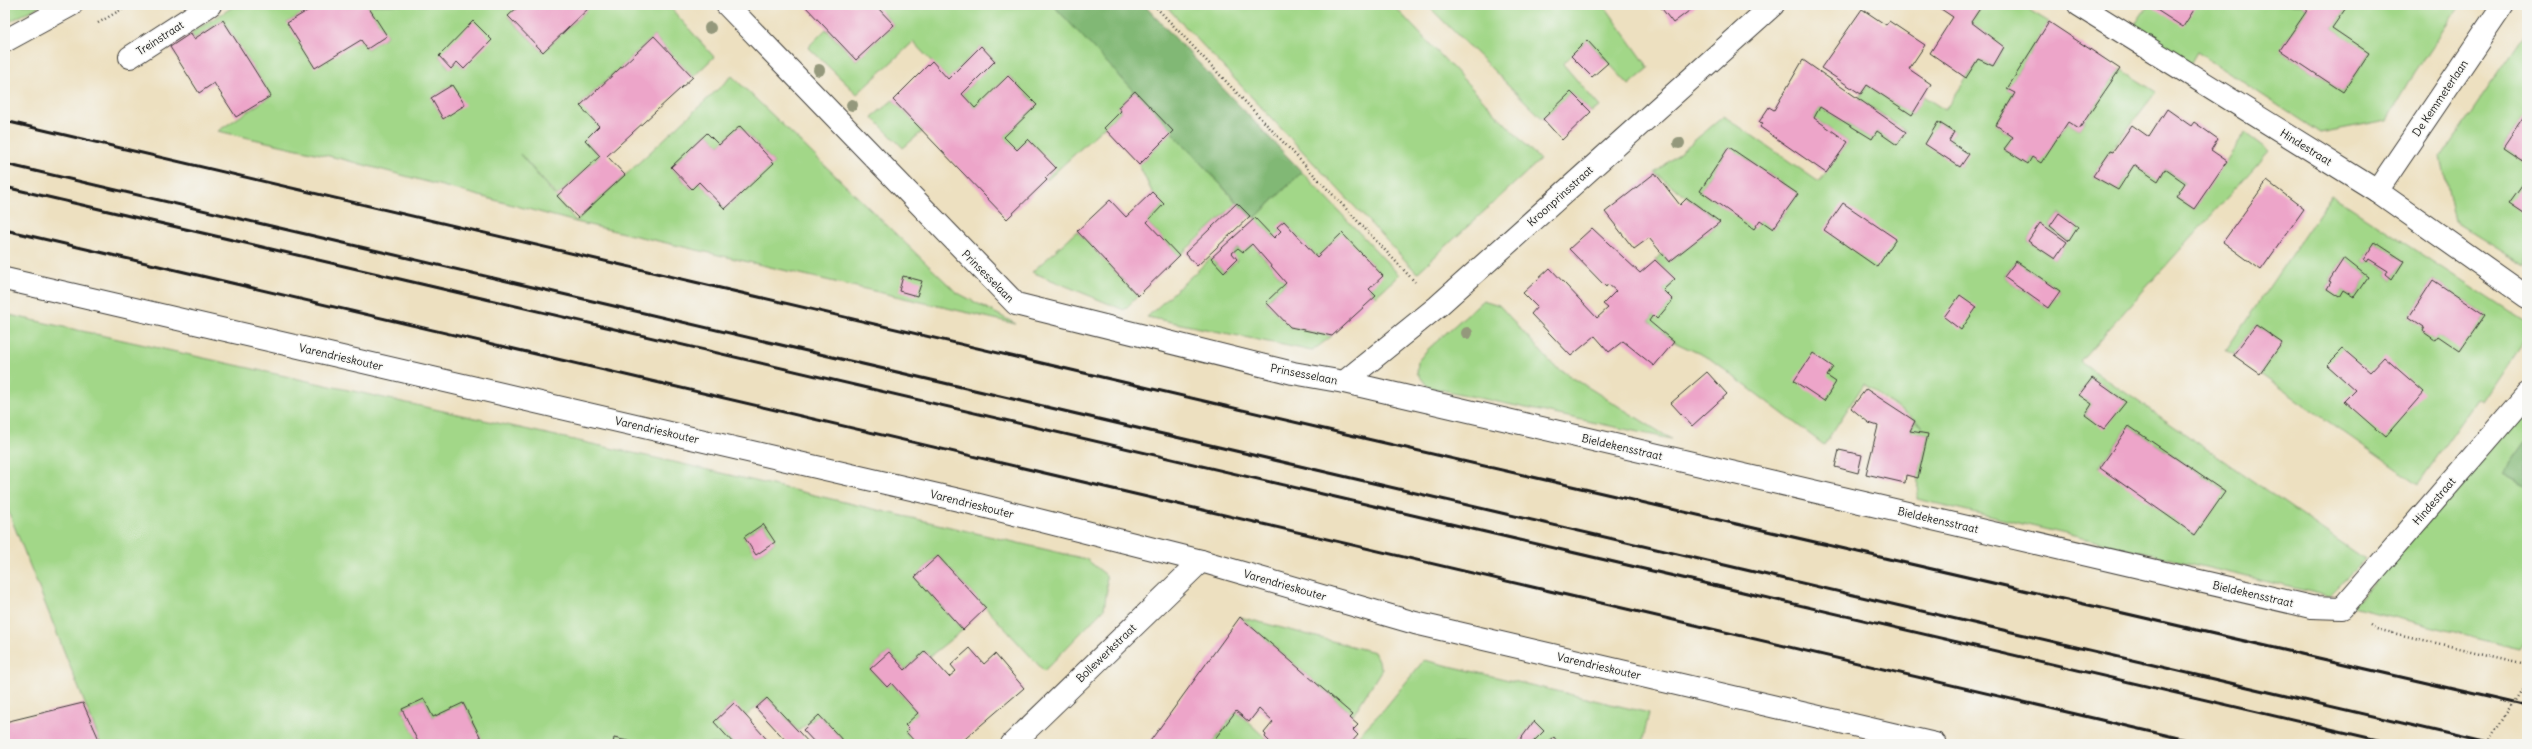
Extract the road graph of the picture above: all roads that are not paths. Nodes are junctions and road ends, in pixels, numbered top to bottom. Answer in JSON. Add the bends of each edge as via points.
{"nodes":[{"id":1,"x":71,"y":5,"type":"edge"},
{"id":2,"x":210,"y":5,"type":"edge"},
{"id":3,"x":727,"y":5,"type":"edge"},
{"id":4,"x":1773,"y":5,"type":"edge"},
{"id":5,"x":2079,"y":5,"type":"edge"},
{"id":6,"x":2503,"y":5,"type":"edge"},
{"id":7,"x":5,"y":41,"type":"edge"},
{"id":8,"x":130,"y":58,"type":"dead end"},
{"id":9,"x":2377,"y":191,"type":"junction"},
{"id":10,"x":5,"y":279,"type":"edge"},
{"id":11,"x":2527,"y":297,"type":"edge"},
{"id":12,"x":1344,"y":382,"type":"junction"},
{"id":13,"x":2527,"y":394,"type":"edge"},
{"id":14,"x":1201,"y":561,"type":"junction"},
{"id":15,"x":2342,"y":608,"type":"joint"},
{"id":16,"x":1012,"y":744,"type":"edge"},
{"id":17,"x":1935,"y":744,"type":"edge"}],
"edges":[{"from":1,"to":7,"type":"street"},
{"from":2,"to":8,"type":"street","name":"Treinstraat"},
{"from":3,"to":12,"type":"street","name":"Prinsesselaan","via":[[1016,304],[1293,373]]},
{"from":4,"to":12,"type":"street","name":"Kroonprinsstraat","via":[[1438,306]]},
{"from":5,"to":9,"type":"street","name":"Hindestraat"},
{"from":6,"to":9,"type":"street","name":"De Kemmeterlaan"},
{"from":9,"to":11,"type":"street","name":"Hindestraat"},
{"from":10,"to":14,"type":"street","name":"Varendrieskouter","via":[[959,500]]},
{"from":12,"to":15,"type":"street","name":"Bieldekensstraat","via":[[2311,607]]},
{"from":13,"to":15,"type":"street","name":"Hindestraat"},
{"from":14,"to":16,"type":"street","name":"Bollewerkstraat"},
{"from":14,"to":17,"type":"street","name":"Varendrieskouter","via":[[1415,622]]}]}
